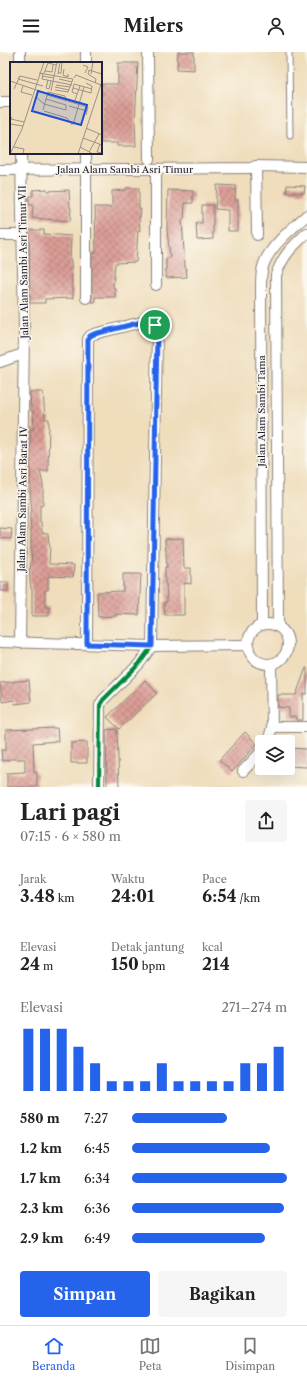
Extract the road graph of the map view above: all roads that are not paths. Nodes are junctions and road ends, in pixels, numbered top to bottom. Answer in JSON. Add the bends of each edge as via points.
{"nodes":[{"id":1,"x":148,"y":52,"type":"edge"},
{"id":2,"x":289,"y":52,"type":"edge"},
{"id":3,"x":290,"y":136,"type":"dead end"},
{"id":4,"x":21,"y":154,"type":"edge"},
{"id":5,"x":86,"y":154,"type":"edge"},
{"id":6,"x":149,"y":159,"type":"dead end"},
{"id":7,"x":307,"y":167,"type":"edge"},
{"id":8,"x":254,"y":168,"type":"junction"},
{"id":9,"x":86,"y":169,"type":"junction"},
{"id":10,"x":156,"y":169,"type":"junction"},
{"id":11,"x":0,"y":170,"type":"edge"},
{"id":12,"x":22,"y":170,"type":"junction"},
{"id":13,"x":307,"y":172,"type":"edge"},
{"id":14,"x":307,"y":215,"type":"edge"},
{"id":15,"x":307,"y":233,"type":"edge"},
{"id":16,"x":0,"y":235,"type":"edge"},
{"id":17,"x":22,"y":235,"type":"junction"},
{"id":18,"x":257,"y":235,"type":"dead end"},
{"id":19,"x":156,"y":285,"type":"dead end"},
{"id":20,"x":86,"y":298,"type":"dead end"},
{"id":21,"x":24,"y":352,"type":"junction"},
{"id":22,"x":0,"y":362,"type":"edge"},
{"id":23,"x":262,"y":625,"type":"junction"},
{"id":24,"x":278,"y":627,"type":"junction"},
{"id":25,"x":0,"y":642,"type":"edge"},
{"id":26,"x":20,"y":643,"type":"junction"},
{"id":27,"x":87,"y":644,"type":"junction"},
{"id":28,"x":249,"y":645,"type":"junction"},
{"id":29,"x":152,"y":646,"type":"junction"},
{"id":30,"x":271,"y":664,"type":"junction"},
{"id":31,"x":272,"y":727,"type":"junction"},
{"id":32,"x":307,"y":727,"type":"edge"},
{"id":33,"x":270,"y":735,"type":"edge"},
{"id":34,"x":255,"y":758,"type":"edge"},
{"id":35,"x":242,"y":771,"type":"dead end"},
{"id":36,"x":99,"y":787,"type":"edge"}],
"edges":[{"from":1,"to":6,"type":"street"},
{"from":2,"to":3,"type":"lane"},
{"from":4,"to":12,"type":"street","name":"Jalan Alam Sambi Asri Timur VII"},
{"from":5,"to":9,"type":"street"},
{"from":7,"to":8,"type":"street","name":"Jalan Alam Sambi Asri Timur"},
{"from":8,"to":10,"type":"street","name":"Jalan Alam Sambi Asri Timur"},
{"from":8,"to":13,"type":"street","name":"Jalan Alam Sambi Asri Timur"},
{"from":8,"to":18,"type":"street"},
{"from":9,"to":10,"type":"street","name":"Jalan Alam Sambi Asri Timur"},
{"from":9,"to":12,"type":"street","name":"Jalan Alam Sambi Asri Timur"},
{"from":9,"to":20,"type":"street"},
{"from":10,"to":19,"type":"street"},
{"from":11,"to":12,"type":"street","name":"Jalan Alam Sambi Asri Timur"},
{"from":12,"to":17,"type":"street","name":"Jalan Alam Sambi Asri Timur VII"},
{"from":14,"to":23,"type":"street","name":"Jalan Alam Sambi Tama","via":[[272,249],[262,271]]},
{"from":15,"to":24,"type":"street","name":"Jalan Alam Sambi Tama","via":[[280,262],[276,275]]},
{"from":16,"to":17,"type":"street"},
{"from":17,"to":21,"type":"street","name":"Jalan Alam Sambi Asri Timur VII"},
{"from":21,"to":22,"type":"street"},
{"from":21,"to":26,"type":"street","name":"Jalan Alam Sambi Asri Barat IV"},
{"from":23,"to":24,"type":"street"},
{"from":23,"to":28,"type":"street","via":[[250,637]]},
{"from":24,"to":30,"type":"street","via":[[286,635],[288,646],[282,658]]},
{"from":25,"to":26,"type":"street"},
{"from":26,"to":27,"type":"street"},
{"from":27,"to":29,"type":"street"},
{"from":27,"to":29,"type":"street","via":[[88,339],[90,336],[149,322],[155,325],[157,332]]},
{"from":28,"to":29,"type":"street"},
{"from":28,"to":30,"type":"street","via":[[253,657],[264,664]]},
{"from":29,"to":36,"type":"street","via":[[139,664],[100,705]]},
{"from":30,"to":31,"type":"street"},
{"from":31,"to":32,"type":"street"},
{"from":31,"to":33,"type":"street"},
{"from":34,"to":35,"type":"street"}]}
